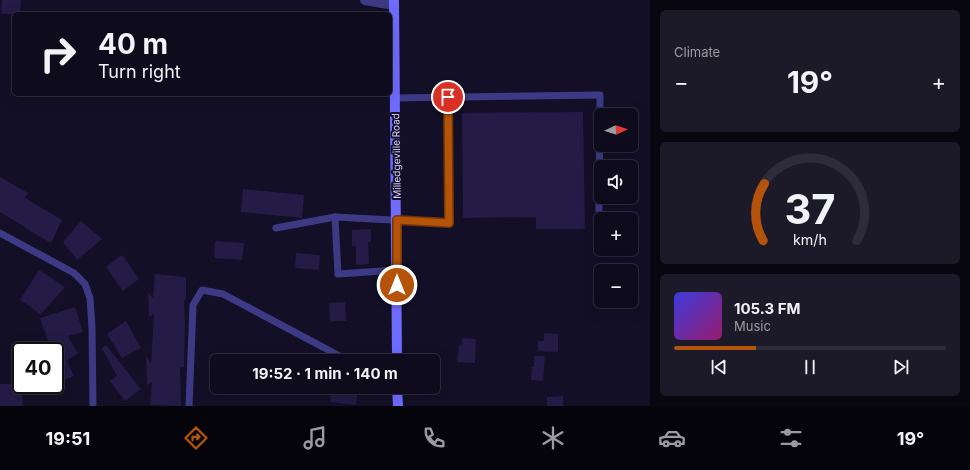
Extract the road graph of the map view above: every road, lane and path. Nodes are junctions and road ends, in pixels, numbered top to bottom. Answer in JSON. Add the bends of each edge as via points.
{"nodes":[{"id":1,"x":365,"y":0,"type":"edge"},
{"id":2,"x":394,"y":2,"type":"edge"},
{"id":3,"x":448,"y":97,"type":"junction"},
{"id":4,"x":395,"y":98,"type":"junction"},
{"id":5,"x":599,"y":210,"type":"dead end"},
{"id":6,"x":336,"y":217,"type":"junction"},
{"id":7,"x":397,"y":220,"type":"junction"},
{"id":8,"x":276,"y":228,"type":"dead end"},
{"id":9,"x":0,"y":233,"type":"edge"},
{"id":10,"x":397,"y":270,"type":"junction"},
{"id":11,"x":336,"y":354,"type":"edge"},
{"id":12,"x":397,"y":354,"type":"edge"},
{"id":13,"x":398,"y":394,"type":"edge"},
{"id":14,"x":93,"y":406,"type":"edge"},
{"id":15,"x":189,"y":406,"type":"edge"},
{"id":16,"x":398,"y":406,"type":"edge"}],
"edges":[{"from":1,"to":2,"type":"street"},
{"from":2,"to":4,"type":"street","name":"Milledgeville Road"},
{"from":3,"to":4,"type":"lane"},
{"from":3,"to":5,"type":"lane","via":[[600,95]]},
{"from":3,"to":7,"type":"lane","via":[[449,223]]},
{"from":4,"to":7,"type":"street","name":"Milledgeville Road"},
{"from":6,"to":7,"type":"lane"},
{"from":6,"to":8,"type":"lane"},
{"from":6,"to":10,"type":"lane","via":[[338,274]]},
{"from":7,"to":10,"type":"street","name":"Milledgeville Road"},
{"from":9,"to":14,"type":"lane","via":[[74,273],[85,284],[90,298],[92,328]]},
{"from":10,"to":12,"type":"street","name":"Milledgeville Road"},
{"from":11,"to":15,"type":"lane","via":[[223,294],[202,290],[193,305]]},
{"from":13,"to":16,"type":"street"}]}
